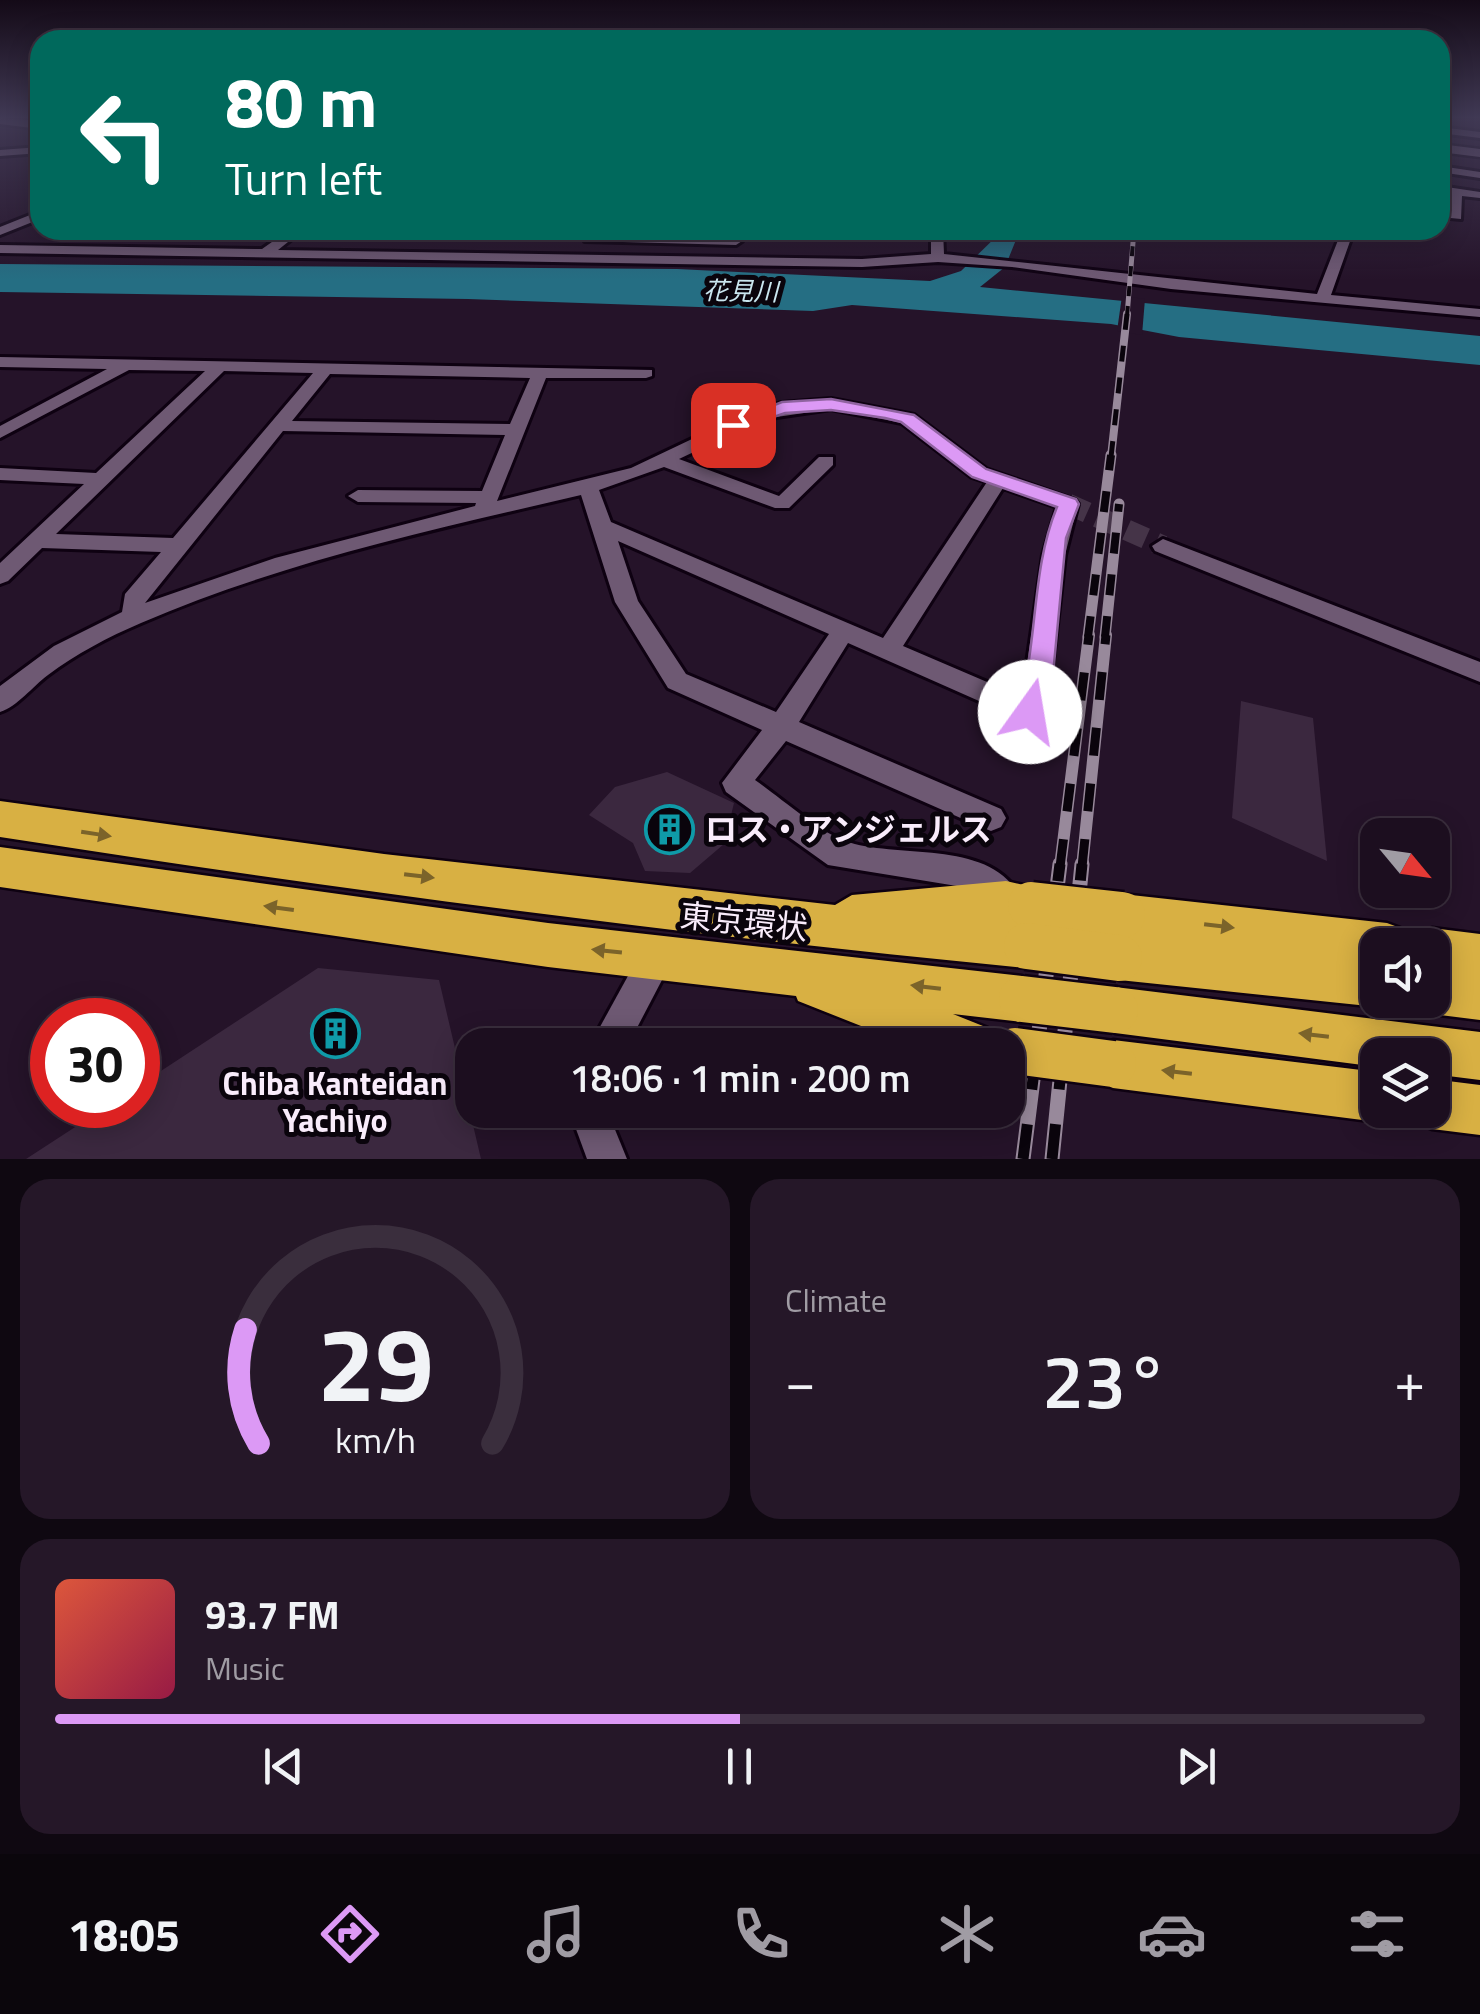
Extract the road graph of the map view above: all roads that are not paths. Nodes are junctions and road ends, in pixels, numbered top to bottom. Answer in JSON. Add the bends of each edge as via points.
{"nodes":[{"id":1,"x":1450,"y":190,"type":"edge"},
{"id":2,"x":1456,"y":191,"type":"junction"},
{"id":3,"x":1480,"y":195,"type":"edge"},
{"id":4,"x":1450,"y":215,"type":"edge"},
{"id":5,"x":30,"y":219,"type":"edge"},
{"id":6,"x":0,"y":231,"type":"edge"},
{"id":7,"x":283,"y":240,"type":"edge"},
{"id":8,"x":589,"y":240,"type":"edge"},
{"id":9,"x":736,"y":240,"type":"edge"},
{"id":10,"x":937,"y":240,"type":"edge"},
{"id":11,"x":1344,"y":240,"type":"edge"},
{"id":12,"x":0,"y":249,"type":"edge"},
{"id":13,"x":267,"y":252,"type":"junction"},
{"id":14,"x":582,"y":256,"type":"junction"},
{"id":15,"x":732,"y":258,"type":"junction"},
{"id":16,"x":938,"y":258,"type":"junction"},
{"id":17,"x":1324,"y":298,"type":"junction"},
{"id":18,"x":1480,"y":313,"type":"edge"},
{"id":19,"x":0,"y":362,"type":"edge"},
{"id":20,"x":28,"y":363,"type":"junction"},
{"id":21,"x":126,"y":366,"type":"junction"},
{"id":22,"x":219,"y":368,"type":"junction"},
{"id":23,"x":326,"y":369,"type":"junction"},
{"id":24,"x":540,"y":373,"type":"junction"},
{"id":25,"x":646,"y":373,"type":"dead end"},
{"id":26,"x":0,"y":376,"type":"edge"},
{"id":27,"x":279,"y":426,"type":"junction"},
{"id":28,"x":515,"y":430,"type":"junction"},
{"id":29,"x":0,"y":433,"type":"edge"},
{"id":30,"x":663,"y":460,"type":"junction"},
{"id":31,"x":826,"y":462,"type":"dead end"},
{"id":32,"x":0,"y":474,"type":"edge"},
{"id":33,"x":102,"y":479,"type":"junction"},
{"id":34,"x":998,"y":480,"type":"junction"},
{"id":35,"x":588,"y":486,"type":"junction"},
{"id":36,"x":358,"y":496,"type":"dead end"},
{"id":37,"x":485,"y":504,"type":"junction"},
{"id":38,"x":602,"y":526,"type":"junction"},
{"id":39,"x":37,"y":541,"type":"junction"},
{"id":40,"x":176,"y":545,"type":"junction"},
{"id":41,"x":1163,"y":546,"type":"tunnel mouth"},
{"id":42,"x":0,"y":576,"type":"edge"},
{"id":43,"x":134,"y":616,"type":"junction"},
{"id":44,"x":844,"y":630,"type":"junction"},
{"id":45,"x":888,"y":650,"type":"junction"},
{"id":46,"x":31,"y":671,"type":"junction"},
{"id":47,"x":1480,"y":672,"type":"edge"},
{"id":48,"x":0,"y":675,"type":"edge"},
{"id":49,"x":0,"y":702,"type":"edge"},
{"id":50,"x":781,"y":726,"type":"junction"},
{"id":51,"x":991,"y":818,"type":"dead end"},
{"id":52,"x":0,"y":820,"type":"edge"},
{"id":53,"x":0,"y":867,"type":"edge"},
{"id":54,"x":1022,"y":918,"type":"junction"},
{"id":55,"x":1120,"y":936,"type":"junction"},
{"id":56,"x":1360,"y":944,"type":"edge"},
{"id":57,"x":1450,"y":952,"type":"edge"},
{"id":58,"x":658,"y":956,"type":"junction"},
{"id":59,"x":1480,"y":956,"type":"edge"},
{"id":60,"x":774,"y":969,"type":"junction"},
{"id":61,"x":1360,"y":981,"type":"edge"},
{"id":62,"x":1450,"y":993,"type":"edge"},
{"id":63,"x":1480,"y":997,"type":"edge"},
{"id":64,"x":618,"y":1028,"type":"edge"},
{"id":65,"x":939,"y":1028,"type":"edge"},
{"id":66,"x":1025,"y":1053,"type":"edge"},
{"id":67,"x":1480,"y":1056,"type":"edge"},
{"id":68,"x":1360,"y":1095,"type":"edge"},
{"id":69,"x":1450,"y":1106,"type":"edge"},
{"id":70,"x":1480,"y":1110,"type":"edge"},
{"id":71,"x":595,"y":1128,"type":"edge"},
{"id":72,"x":607,"y":1159,"type":"edge"}],
"edges":[{"from":1,"to":2,"type":"street"},
{"from":2,"to":3,"type":"street"},
{"from":2,"to":4,"type":"street","via":[[1457,216]]},
{"from":5,"to":6,"type":"street"},
{"from":7,"to":13,"type":"street"},
{"from":8,"to":14,"type":"street"},
{"from":9,"to":15,"type":"street"},
{"from":10,"to":16,"type":"street"},
{"from":11,"to":17,"type":"street"},
{"from":12,"to":13,"type":"street"},
{"from":13,"to":14,"type":"street"},
{"from":14,"to":15,"type":"street"},
{"from":15,"to":16,"type":"street"},
{"from":16,"to":17,"type":"street"},
{"from":17,"to":18,"type":"street"},
{"from":19,"to":20,"type":"street"},
{"from":20,"to":21,"type":"street"},
{"from":20,"to":26,"type":"street"},
{"from":21,"to":22,"type":"street"},
{"from":21,"to":29,"type":"street"},
{"from":22,"to":23,"type":"street"},
{"from":22,"to":33,"type":"street"},
{"from":23,"to":24,"type":"street"},
{"from":23,"to":27,"type":"street"},
{"from":24,"to":25,"type":"street"},
{"from":24,"to":28,"type":"street"},
{"from":27,"to":28,"type":"street"},
{"from":27,"to":40,"type":"street"},
{"from":28,"to":37,"type":"street"},
{"from":30,"to":31,"type":"street","via":[[782,504]]},
{"from":30,"to":34,"type":"street","via":[[757,416],[831,404],[908,418],[979,473]]},
{"from":30,"to":35,"type":"street"},
{"from":32,"to":33,"type":"street"},
{"from":33,"to":39,"type":"street"},
{"from":34,"to":45,"type":"street"},
{"from":34,"to":45,"type":"street","via":[[1068,504],[1055,538],[1039,685],[1030,712]]},
{"from":35,"to":37,"type":"street"},
{"from":35,"to":38,"type":"street"},
{"from":36,"to":37,"type":"street"},
{"from":37,"to":43,"type":"street","via":[[260,567]]},
{"from":38,"to":44,"type":"street"},
{"from":38,"to":50,"type":"street","via":[[628,602],[677,681]]},
{"from":39,"to":40,"type":"street"},
{"from":39,"to":42,"type":"street"},
{"from":40,"to":43,"type":"street","via":[[133,600]]},
{"from":41,"to":47,"type":"street"},
{"from":43,"to":46,"type":"street"},
{"from":44,"to":45,"type":"street"},
{"from":44,"to":50,"type":"street"},
{"from":46,"to":48,"type":"street"},
{"from":46,"to":49,"type":"street"},
{"from":50,"to":51,"type":"street"},
{"from":50,"to":54,"type":"street","via":[[736,783],[838,855],[970,873]]},
{"from":52,"to":54,"type":"highway","name":"東京環状","one_way":true,"via":[[780,924]]},
{"from":58,"to":53,"type":"highway","name":"東京環状","one_way":true},
{"from":54,"to":55,"type":"highway","name":"東京環状","bridge":true},
{"from":55,"to":56,"type":"highway","one_way":true},
{"from":55,"to":61,"type":"highway","name":"東京環状"},
{"from":57,"to":59,"type":"highway"},
{"from":58,"to":60,"type":"highway","name":"東京環状"},
{"from":58,"to":64,"type":"street"},
{"from":60,"to":65,"type":"highway"},
{"from":67,"to":60,"type":"highway","name":"東京環状","one_way":true,"bridge":true},
{"from":62,"to":63,"type":"highway"},
{"from":68,"to":66,"type":"highway","one_way":true,"bridge":true},
{"from":69,"to":70,"type":"highway"},
{"from":71,"to":72,"type":"street"}]}
